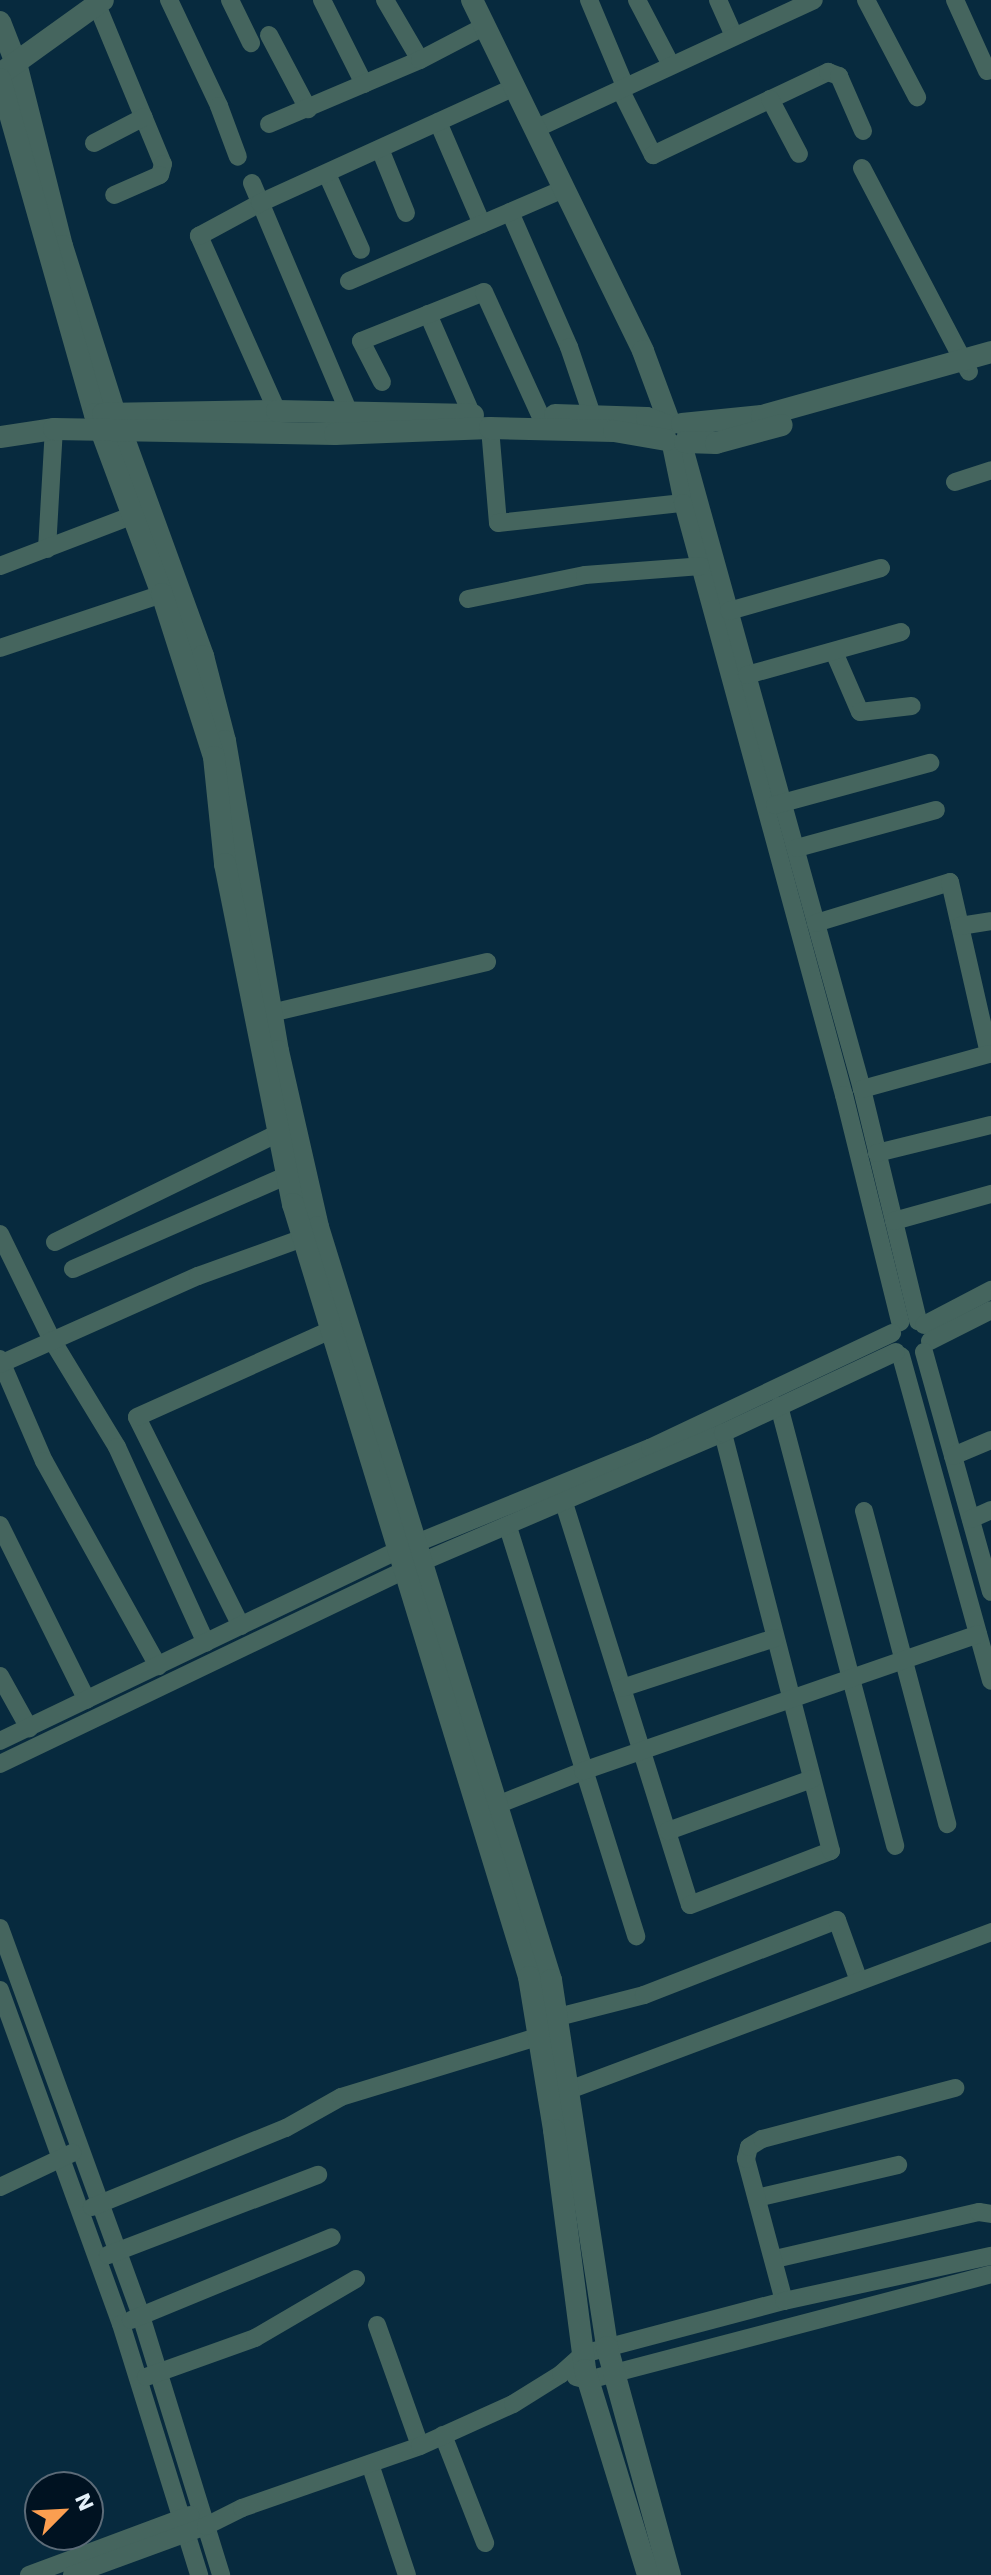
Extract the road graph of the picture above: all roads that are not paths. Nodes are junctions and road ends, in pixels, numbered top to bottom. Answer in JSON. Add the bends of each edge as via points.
{"nodes":[{"id":1,"x":169,"y":0,"type":"edge"},
{"id":2,"x":230,"y":0,"type":"edge"},
{"id":3,"x":322,"y":0,"type":"edge"},
{"id":4,"x":385,"y":0,"type":"edge"},
{"id":5,"x":472,"y":0,"type":"edge"},
{"id":6,"x":485,"y":0,"type":"edge"},
{"id":7,"x":589,"y":0,"type":"edge"},
{"id":8,"x":637,"y":0,"type":"edge"},
{"id":9,"x":718,"y":0,"type":"edge"},
{"id":10,"x":814,"y":0,"type":"edge"},
{"id":11,"x":866,"y":0,"type":"edge"},
{"id":12,"x":955,"y":0,"type":"edge"},
{"id":13,"x":100,"y":2,"type":"edge"},
{"id":14,"x":780,"y":7,"type":"edge"},
{"id":15,"x":0,"y":22,"type":"edge"},
{"id":16,"x":485,"y":26,"type":"junction"},
{"id":17,"x":269,"y":35,"type":"dead end"},
{"id":18,"x":734,"y":36,"type":"junction"},
{"id":19,"x":251,"y":43,"type":"dead end"},
{"id":20,"x":420,"y":60,"type":"junction"},
{"id":21,"x":671,"y":65,"type":"junction"},
{"id":22,"x":987,"y":71,"type":"dead end"},
{"id":23,"x":5,"y":72,"type":"edge"},
{"id":24,"x":364,"y":84,"type":"junction"},
{"id":25,"x":514,"y":87,"type":"junction"},
{"id":26,"x":622,"y":88,"type":"junction"},
{"id":27,"x":917,"y":97,"type":"dead end"},
{"id":28,"x":770,"y":99,"type":"junction"},
{"id":29,"x":308,"y":109,"type":"junction"},
{"id":30,"x":144,"y":117,"type":"junction"},
{"id":31,"x":438,"y":122,"type":"junction"},
{"id":32,"x":269,"y":124,"type":"dead end"},
{"id":33,"x":540,"y":127,"type":"junction"},
{"id":34,"x":863,"y":131,"type":"dead end"},
{"id":35,"x":94,"y":143,"type":"dead end"},
{"id":36,"x":380,"y":149,"type":"junction"},
{"id":37,"x":799,"y":154,"type":"dead end"},
{"id":38,"x":238,"y":157,"type":"dead end"},
{"id":39,"x":862,"y":168,"type":"dead end"},
{"id":40,"x":327,"y":174,"type":"junction"},
{"id":41,"x":252,"y":183,"type":"dead end"},
{"id":42,"x":564,"y":189,"type":"junction"},
{"id":43,"x":114,"y":195,"type":"dead end"},
{"id":44,"x":260,"y":203,"type":"junction"},
{"id":45,"x":510,"y":212,"type":"junction"},
{"id":46,"x":406,"y":213,"type":"dead end"},
{"id":47,"x":482,"y":224,"type":"junction"},
{"id":48,"x":361,"y":250,"type":"dead end"},
{"id":49,"x":349,"y":281,"type":"dead end"},
{"id":50,"x":428,"y":314,"type":"junction"},
{"id":51,"x":991,"y":352,"type":"edge"},
{"id":52,"x":975,"y":366,"type":"edge"},
{"id":53,"x":382,"y":382,"type":"dead end"},
{"id":54,"x":277,"y":411,"type":"junction"},
{"id":55,"x":540,"y":415,"type":"junction"},
{"id":56,"x":592,"y":415,"type":"junction"},
{"id":57,"x":108,"y":422,"type":"junction"},
{"id":58,"x":481,"y":422,"type":"junction"},
{"id":59,"x":353,"y":424,"type":"junction"},
{"id":60,"x":60,"y":429,"type":"junction"},
{"id":61,"x":676,"y":434,"type":"junction"},
{"id":62,"x":0,"y":437,"type":"edge"},
{"id":63,"x":991,"y":470,"type":"edge"},
{"id":64,"x":955,"y":482,"type":"dead end"},
{"id":65,"x":683,"y":503,"type":"junction"},
{"id":66,"x":142,"y":512,"type":"junction"},
{"id":67,"x":47,"y":549,"type":"junction"},
{"id":68,"x":0,"y":566,"type":"edge"},
{"id":69,"x":701,"y":566,"type":"junction"},
{"id":70,"x":881,"y":568,"type":"dead end"},
{"id":71,"x":162,"y":594,"type":"junction"},
{"id":72,"x":468,"y":599,"type":"dead end"},
{"id":73,"x":729,"y":611,"type":"junction"},
{"id":74,"x":901,"y":632,"type":"dead end"},
{"id":75,"x":0,"y":648,"type":"edge"},
{"id":76,"x":834,"y":652,"type":"junction"},
{"id":77,"x":747,"y":675,"type":"junction"},
{"id":78,"x":912,"y":706,"type":"dead end"},
{"id":79,"x":930,"y":763,"type":"dead end"},
{"id":80,"x":775,"y":805,"type":"junction"},
{"id":81,"x":936,"y":810,"type":"dead end"},
{"id":82,"x":797,"y":848,"type":"junction"},
{"id":83,"x":991,"y":921,"type":"edge"},
{"id":84,"x":816,"y":923,"type":"junction"},
{"id":85,"x":960,"y":926,"type":"junction"},
{"id":86,"x":487,"y":962,"type":"dead end"},
{"id":87,"x":271,"y":1013,"type":"junction"},
{"id":88,"x":862,"y":1089,"type":"junction"},
{"id":89,"x":991,"y":1125,"type":"edge"},
{"id":90,"x":278,"y":1133,"type":"junction"},
{"id":91,"x":877,"y":1153,"type":"junction"},
{"id":92,"x":296,"y":1171,"type":"junction"},
{"id":93,"x":991,"y":1194,"type":"edge"},
{"id":94,"x":894,"y":1221,"type":"junction"},
{"id":95,"x":0,"y":1234,"type":"edge"},
{"id":96,"x":303,"y":1238,"type":"junction"},
{"id":97,"x":55,"y":1242,"type":"dead end"},
{"id":98,"x":73,"y":1269,"type":"dead end"},
{"id":99,"x":991,"y":1290,"type":"edge"},
{"id":100,"x":991,"y":1310,"type":"edge"},
{"id":101,"x":331,"y":1330,"type":"junction"},
{"id":102,"x":911,"y":1338,"type":"junction"},
{"id":103,"x":52,"y":1340,"type":"junction"},
{"id":104,"x":1,"y":1362,"type":"edge"},
{"id":105,"x":779,"y":1406,"type":"junction"},
{"id":106,"x":723,"y":1433,"type":"junction"},
{"id":107,"x":991,"y":1440,"type":"edge"},
{"id":108,"x":953,"y":1456,"type":"junction"},
{"id":109,"x":564,"y":1503,"type":"junction"},
{"id":110,"x":991,"y":1510,"type":"edge"},
{"id":111,"x":864,"y":1511,"type":"dead end"},
{"id":112,"x":971,"y":1519,"type":"junction"},
{"id":113,"x":0,"y":1525,"type":"edge"},
{"id":114,"x":508,"y":1527,"type":"junction"},
{"id":115,"x":411,"y":1556,"type":"junction"},
{"id":116,"x":991,"y":1592,"type":"edge"},
{"id":117,"x":241,"y":1626,"type":"junction"},
{"id":118,"x":978,"y":1634,"type":"junction"},
{"id":119,"x":775,"y":1638,"type":"junction"},
{"id":120,"x":206,"y":1643,"type":"junction"},
{"id":121,"x":903,"y":1660,"type":"junction"},
{"id":122,"x":158,"y":1666,"type":"junction"},
{"id":123,"x":0,"y":1676,"type":"edge"},
{"id":124,"x":848,"y":1677,"type":"junction"},
{"id":125,"x":991,"y":1681,"type":"edge"},
{"id":126,"x":622,"y":1688,"type":"junction"},
{"id":127,"x":790,"y":1698,"type":"junction"},
{"id":128,"x":87,"y":1700,"type":"junction"},
{"id":129,"x":29,"y":1728,"type":"junction"},
{"id":130,"x":0,"y":1741,"type":"edge"},
{"id":131,"x":643,"y":1750,"type":"junction"},
{"id":132,"x":0,"y":1764,"type":"edge"},
{"id":133,"x":583,"y":1771,"type":"junction"},
{"id":134,"x":812,"y":1779,"type":"junction"},
{"id":135,"x":489,"y":1809,"type":"junction"},
{"id":136,"x":947,"y":1824,"type":"dead end"},
{"id":137,"x":668,"y":1831,"type":"junction"},
{"id":138,"x":895,"y":1846,"type":"dead end"},
{"id":139,"x":0,"y":1928,"type":"edge"},
{"id":140,"x":991,"y":1932,"type":"edge"},
{"id":141,"x":636,"y":1936,"type":"dead end"},
{"id":142,"x":859,"y":1981,"type":"junction"},
{"id":143,"x":0,"y":1990,"type":"edge"},
{"id":144,"x":558,"y":2017,"type":"junction"},
{"id":145,"x":540,"y":2036,"type":"junction"},
{"id":146,"x":955,"y":2088,"type":"dead end"},
{"id":147,"x":569,"y":2090,"type":"junction"},
{"id":148,"x":82,"y":2148,"type":"junction"},
{"id":149,"x":63,"y":2157,"type":"junction"},
{"id":150,"x":898,"y":2165,"type":"dead end"},
{"id":151,"x":318,"y":2175,"type":"dead end"},
{"id":152,"x":0,"y":2187,"type":"edge"},
{"id":153,"x":757,"y":2198,"type":"junction"},
{"id":154,"x":102,"y":2202,"type":"junction"},
{"id":155,"x":81,"y":2211,"type":"junction"},
{"id":156,"x":991,"y":2214,"type":"edge"},
{"id":157,"x":332,"y":2237,"type":"dead end"},
{"id":158,"x":118,"y":2251,"type":"junction"},
{"id":159,"x":991,"y":2256,"type":"edge"},
{"id":160,"x":98,"y":2259,"type":"junction"},
{"id":161,"x":775,"y":2259,"type":"junction"},
{"id":162,"x":991,"y":2274,"type":"edge"},
{"id":163,"x":356,"y":2279,"type":"dead end"},
{"id":164,"x":784,"y":2301,"type":"junction"},
{"id":165,"x":141,"y":2316,"type":"junction"},
{"id":166,"x":121,"y":2324,"type":"junction"},
{"id":167,"x":377,"y":2325,"type":"dead end"},
{"id":168,"x":607,"y":2347,"type":"junction"},
{"id":169,"x":583,"y":2354,"type":"junction"},
{"id":170,"x":157,"y":2373,"type":"junction"},
{"id":171,"x":614,"y":2373,"type":"junction"},
{"id":172,"x":561,"y":2374,"type":"junction"},
{"id":173,"x":138,"y":2380,"type":"junction"},
{"id":174,"x":588,"y":2380,"type":"junction"},
{"id":175,"x":443,"y":2435,"type":"junction"},
{"id":176,"x":420,"y":2446,"type":"junction"},
{"id":177,"x":370,"y":2464,"type":"junction"},
{"id":178,"x":203,"y":2519,"type":"junction"},
{"id":179,"x":183,"y":2525,"type":"junction"},
{"id":180,"x":485,"y":2543,"type":"dead end"},
{"id":181,"x":29,"y":2575,"type":"edge"},
{"id":182,"x":72,"y":2575,"type":"edge"},
{"id":183,"x":199,"y":2575,"type":"edge"},
{"id":184,"x":221,"y":2575,"type":"edge"},
{"id":185,"x":407,"y":2575,"type":"edge"},
{"id":186,"x":648,"y":2575,"type":"edge"},
{"id":187,"x":670,"y":2575,"type":"edge"}],
"edges":[{"from":1,"to":38,"type":"street"},
{"from":2,"to":19,"type":"street"},
{"from":3,"to":24,"type":"street"},
{"from":4,"to":20,"type":"street"},
{"from":5,"to":16,"type":"street"},
{"from":6,"to":33,"type":"street"},
{"from":7,"to":26,"type":"street"},
{"from":8,"to":21,"type":"street"},
{"from":9,"to":18,"type":"street"},
{"from":10,"to":14,"type":"street"},
{"from":11,"to":27,"type":"street"},
{"from":12,"to":22,"type":"street"},
{"from":13,"to":23,"type":"street"},
{"from":13,"to":30,"type":"street"},
{"from":14,"to":18,"type":"street"},
{"from":15,"to":23,"type":"street"},
{"from":16,"to":20,"type":"street"},
{"from":16,"to":25,"type":"street"},
{"from":17,"to":29,"type":"street"},
{"from":18,"to":21,"type":"street"},
{"from":20,"to":24,"type":"street"},
{"from":21,"to":26,"type":"street"},
{"from":23,"to":57,"type":"street"},
{"from":24,"to":29,"type":"street"},
{"from":25,"to":31,"type":"street"},
{"from":25,"to":33,"type":"street"},
{"from":26,"to":28,"type":"street","via":[[653,155]]},
{"from":26,"to":33,"type":"street"},
{"from":28,"to":34,"type":"street","via":[[835,72]]},
{"from":28,"to":37,"type":"street"},
{"from":29,"to":32,"type":"street"},
{"from":30,"to":35,"type":"street"},
{"from":30,"to":43,"type":"street","via":[[163,171]]},
{"from":31,"to":36,"type":"street"},
{"from":31,"to":47,"type":"street"},
{"from":33,"to":42,"type":"street"},
{"from":33,"to":61,"type":"street","via":[[653,346]]},
{"from":36,"to":40,"type":"street"},
{"from":36,"to":46,"type":"street"},
{"from":39,"to":52,"type":"street"},
{"from":40,"to":44,"type":"street"},
{"from":40,"to":48,"type":"street"},
{"from":41,"to":44,"type":"street"},
{"from":42,"to":45,"type":"street"},
{"from":42,"to":61,"type":"street","via":[[643,351]]},
{"from":44,"to":54,"type":"street","via":[[199,236]]},
{"from":44,"to":59,"type":"street"},
{"from":45,"to":47,"type":"street"},
{"from":45,"to":56,"type":"street","via":[[569,347]]},
{"from":47,"to":49,"type":"street"},
{"from":50,"to":53,"type":"street","via":[[361,341]]},
{"from":50,"to":55,"type":"street","via":[[484,292]]},
{"from":50,"to":58,"type":"street"},
{"from":51,"to":52,"type":"street"},
{"from":52,"to":61,"type":"street"},
{"from":54,"to":57,"type":"street"},
{"from":54,"to":59,"type":"street"},
{"from":55,"to":56,"type":"street"},
{"from":55,"to":58,"type":"street"},
{"from":56,"to":61,"type":"street","via":[[647,418]]},
{"from":57,"to":59,"type":"street"},
{"from":57,"to":60,"type":"street"},
{"from":57,"to":66,"type":"street"},
{"from":58,"to":59,"type":"street"},
{"from":58,"to":61,"type":"street"},
{"from":58,"to":65,"type":"street","via":[[498,523]]},
{"from":60,"to":62,"type":"street"},
{"from":60,"to":67,"type":"street"},
{"from":61,"to":65,"type":"street"},
{"from":61,"to":73,"type":"street"},
{"from":63,"to":64,"type":"street"},
{"from":65,"to":69,"type":"street"},
{"from":66,"to":67,"type":"street"},
{"from":66,"to":71,"type":"street"},
{"from":66,"to":87,"type":"street","via":[[203,656],[225,741]]},
{"from":67,"to":68,"type":"street"},
{"from":69,"to":72,"type":"street","via":[[585,575]]},
{"from":69,"to":80,"type":"street"},
{"from":70,"to":73,"type":"street"},
{"from":71,"to":75,"type":"street"},
{"from":71,"to":90,"type":"street","via":[[214,757],[225,864]]},
{"from":73,"to":77,"type":"street"},
{"from":74,"to":76,"type":"street"},
{"from":76,"to":77,"type":"street"},
{"from":76,"to":78,"type":"street","via":[[860,712]]},
{"from":77,"to":80,"type":"street"},
{"from":79,"to":80,"type":"street"},
{"from":80,"to":82,"type":"street"},
{"from":80,"to":102,"type":"street","via":[[844,1095]]},
{"from":81,"to":82,"type":"street"},
{"from":82,"to":84,"type":"street"},
{"from":83,"to":85,"type":"street"},
{"from":84,"to":85,"type":"street","via":[[950,882]]},
{"from":84,"to":88,"type":"street"},
{"from":85,"to":88,"type":"street","via":[[989,1054]]},
{"from":86,"to":87,"type":"street"},
{"from":87,"to":92,"type":"street"},
{"from":88,"to":91,"type":"street"},
{"from":89,"to":91,"type":"street"},
{"from":90,"to":92,"type":"street"},
{"from":90,"to":97,"type":"street"},
{"from":91,"to":94,"type":"street"},
{"from":92,"to":96,"type":"street"},
{"from":92,"to":98,"type":"street"},
{"from":92,"to":115,"type":"street","via":[[318,1227]]},
{"from":93,"to":94,"type":"street"},
{"from":94,"to":102,"type":"street"},
{"from":95,"to":103,"type":"street"},
{"from":96,"to":101,"type":"street"},
{"from":96,"to":103,"type":"street","via":[[198,1276]]},
{"from":99,"to":102,"type":"street"},
{"from":100,"to":102,"type":"street"},
{"from":101,"to":115,"type":"street"},
{"from":101,"to":117,"type":"street","via":[[137,1417]]},
{"from":102,"to":105,"type":"street"},
{"from":102,"to":108,"type":"street"},
{"from":102,"to":115,"type":"street"},
{"from":102,"to":118,"type":"street"},
{"from":103,"to":104,"type":"street"},
{"from":103,"to":120,"type":"street","via":[[117,1447]]},
{"from":104,"to":122,"type":"street","via":[[44,1461]]},
{"from":105,"to":106,"type":"street"},
{"from":105,"to":124,"type":"street"},
{"from":106,"to":109,"type":"street"},
{"from":106,"to":119,"type":"street"},
{"from":107,"to":108,"type":"street"},
{"from":108,"to":112,"type":"street"},
{"from":109,"to":114,"type":"street"},
{"from":109,"to":126,"type":"street"},
{"from":110,"to":112,"type":"street"},
{"from":111,"to":121,"type":"street"},
{"from":112,"to":116,"type":"street"},
{"from":113,"to":128,"type":"street"},
{"from":114,"to":115,"type":"street"},
{"from":114,"to":133,"type":"street"},
{"from":115,"to":117,"type":"street"},
{"from":115,"to":132,"type":"street"},
{"from":115,"to":135,"type":"street"},
{"from":117,"to":120,"type":"street"},
{"from":118,"to":121,"type":"street"},
{"from":118,"to":125,"type":"street"},
{"from":119,"to":126,"type":"street"},
{"from":119,"to":127,"type":"street"},
{"from":120,"to":122,"type":"street"},
{"from":121,"to":124,"type":"street"},
{"from":121,"to":136,"type":"street"},
{"from":122,"to":128,"type":"street"},
{"from":123,"to":129,"type":"street"},
{"from":124,"to":127,"type":"street"},
{"from":124,"to":138,"type":"street"},
{"from":126,"to":131,"type":"street"},
{"from":127,"to":131,"type":"street"},
{"from":127,"to":134,"type":"street"},
{"from":128,"to":129,"type":"street"},
{"from":129,"to":130,"type":"street"},
{"from":131,"to":133,"type":"street"},
{"from":131,"to":137,"type":"street"},
{"from":133,"to":135,"type":"street"},
{"from":133,"to":141,"type":"street"},
{"from":134,"to":137,"type":"street"},
{"from":134,"to":137,"type":"street","via":[[831,1851],[690,1905]]},
{"from":135,"to":144,"type":"street","via":[[551,1980]]},
{"from":135,"to":145,"type":"street"},
{"from":139,"to":148,"type":"street"},
{"from":140,"to":142,"type":"street"},
{"from":142,"to":144,"type":"street","via":[[837,1920],[644,1995]]},
{"from":142,"to":147,"type":"street"},
{"from":143,"to":149,"type":"street"},
{"from":144,"to":147,"type":"street"},
{"from":145,"to":154,"type":"street","via":[[341,2097],[286,2128]]},
{"from":145,"to":169,"type":"street"},
{"from":146,"to":153,"type":"street","via":[[754,2143],[746,2159]]},
{"from":147,"to":168,"type":"street"},
{"from":148,"to":149,"type":"street"},
{"from":148,"to":154,"type":"street"},
{"from":149,"to":152,"type":"street"},
{"from":149,"to":155,"type":"street"},
{"from":150,"to":153,"type":"street"},
{"from":151,"to":158,"type":"street"},
{"from":153,"to":161,"type":"street"},
{"from":154,"to":155,"type":"street"},
{"from":154,"to":158,"type":"street"},
{"from":155,"to":160,"type":"street"},
{"from":156,"to":161,"type":"street","via":[[979,2212]]},
{"from":157,"to":165,"type":"street"},
{"from":158,"to":160,"type":"street"},
{"from":158,"to":165,"type":"street"},
{"from":159,"to":164,"type":"street"},
{"from":160,"to":166,"type":"street"},
{"from":161,"to":164,"type":"street"},
{"from":162,"to":171,"type":"street"},
{"from":163,"to":170,"type":"street","via":[[255,2338]]},
{"from":164,"to":168,"type":"street"},
{"from":165,"to":166,"type":"street"},
{"from":165,"to":170,"type":"street"},
{"from":166,"to":173,"type":"street"},
{"from":167,"to":176,"type":"street"},
{"from":168,"to":169,"type":"street"},
{"from":168,"to":171,"type":"street"},
{"from":169,"to":172,"type":"street"},
{"from":169,"to":174,"type":"street"},
{"from":170,"to":173,"type":"street"},
{"from":170,"to":178,"type":"street"},
{"from":171,"to":174,"type":"street"},
{"from":171,"to":187,"type":"street"},
{"from":172,"to":174,"type":"street"},
{"from":172,"to":175,"type":"street","via":[[513,2404]]},
{"from":173,"to":179,"type":"street"},
{"from":174,"to":186,"type":"street"},
{"from":175,"to":176,"type":"street"},
{"from":175,"to":180,"type":"street"},
{"from":176,"to":177,"type":"street"},
{"from":177,"to":178,"type":"street"},
{"from":177,"to":185,"type":"street"},
{"from":178,"to":179,"type":"street"},
{"from":178,"to":184,"type":"street"},
{"from":179,"to":181,"type":"street"},
{"from":179,"to":182,"type":"street"},
{"from":179,"to":183,"type":"street"}]}
